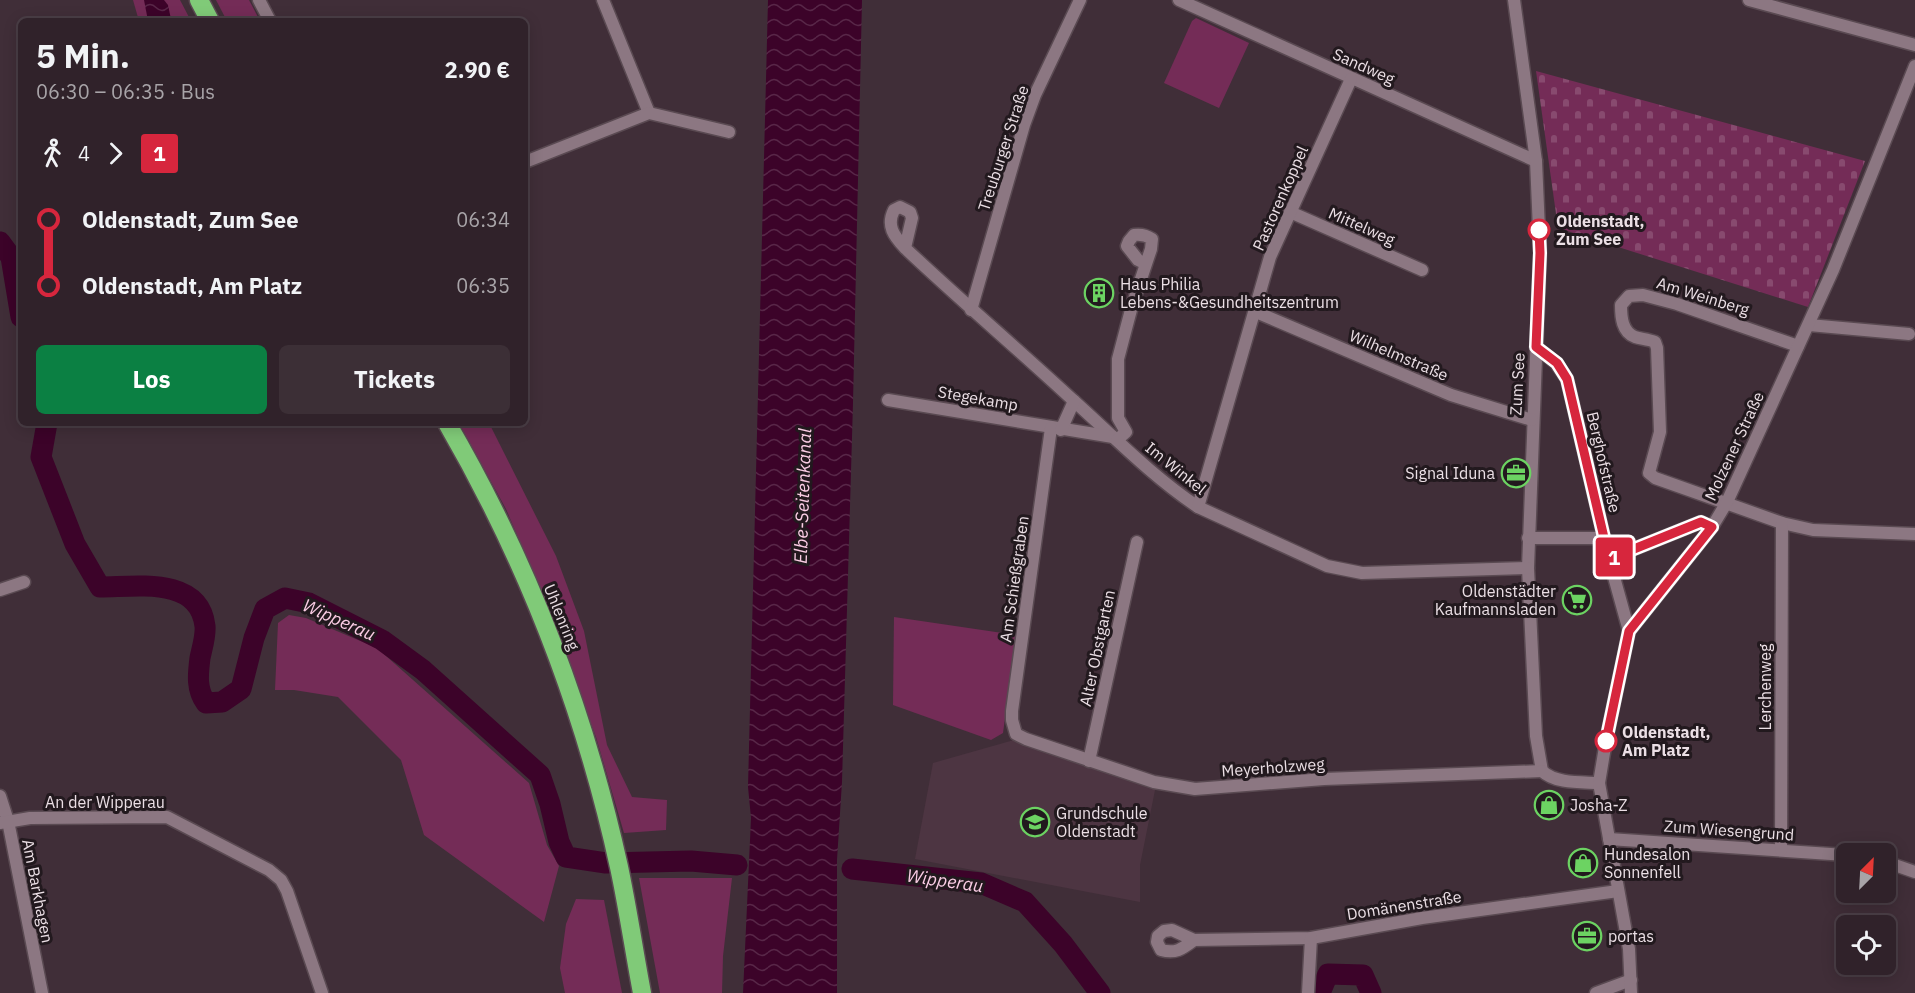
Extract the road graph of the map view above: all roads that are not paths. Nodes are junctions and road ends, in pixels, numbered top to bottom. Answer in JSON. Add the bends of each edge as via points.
{"nodes":[{"id":1,"x":200,"y":0,"type":"edge"},
{"id":2,"x":259,"y":0,"type":"edge"},
{"id":3,"x":603,"y":0,"type":"edge"},
{"id":4,"x":1080,"y":0,"type":"edge"},
{"id":5,"x":1179,"y":0,"type":"edge"},
{"id":6,"x":1514,"y":0,"type":"edge"},
{"id":7,"x":1749,"y":0,"type":"edge"},
{"id":8,"x":209,"y":18,"type":"edge"},
{"id":9,"x":268,"y":18,"type":"edge"},
{"id":10,"x":1915,"y":45,"type":"edge"},
{"id":11,"x":1915,"y":66,"type":"edge"},
{"id":12,"x":1351,"y":79,"type":"junction"},
{"id":13,"x":649,"y":112,"type":"junction"},
{"id":14,"x":729,"y":132,"type":"dead end"},
{"id":15,"x":528,"y":161,"type":"edge"},
{"id":16,"x":1536,"y":161,"type":"junction"},
{"id":17,"x":1290,"y":212,"type":"junction"},
{"id":18,"x":905,"y":248,"type":"dead end"},
{"id":19,"x":1146,"y":264,"type":"dead end"},
{"id":20,"x":1422,"y":270,"type":"dead end"},
{"id":21,"x":972,"y":310,"type":"junction"},
{"id":22,"x":1256,"y":312,"type":"junction"},
{"id":23,"x":1809,"y":324,"type":"junction"},
{"id":24,"x":1909,"y":334,"type":"dead end"},
{"id":25,"x":1798,"y":346,"type":"junction"},
{"id":26,"x":1536,"y":347,"type":"junction"},
{"id":27,"x":888,"y":400,"type":"dead end"},
{"id":28,"x":1074,"y":401,"type":"junction"},
{"id":29,"x":1532,"y":420,"type":"junction"},
{"id":30,"x":449,"y":426,"type":"edge"},
{"id":31,"x":1056,"y":429,"type":"junction"},
{"id":32,"x":1115,"y":438,"type":"junction"},
{"id":33,"x":1727,"y":502,"type":"junction"},
{"id":34,"x":1198,"y":507,"type":"junction"},
{"id":35,"x":1782,"y":523,"type":"junction"},
{"id":36,"x":1712,"y":527,"type":"junction"},
{"id":37,"x":1915,"y":534,"type":"edge"},
{"id":38,"x":1528,"y":538,"type":"junction"},
{"id":39,"x":1605,"y":538,"type":"junction"},
{"id":40,"x":1137,"y":542,"type":"dead end"},
{"id":41,"x":1609,"y":559,"type":"junction"},
{"id":42,"x":1528,"y":568,"type":"junction"},
{"id":43,"x":24,"y":582,"type":"dead end"},
{"id":44,"x":0,"y":591,"type":"edge"},
{"id":45,"x":1629,"y":631,"type":"junction"},
{"id":46,"x":1016,"y":734,"type":"joint"},
{"id":47,"x":1089,"y":761,"type":"junction"},
{"id":48,"x":1542,"y":771,"type":"junction"},
{"id":49,"x":1599,"y":783,"type":"junction"},
{"id":50,"x":0,"y":796,"type":"edge"},
{"id":51,"x":4,"y":822,"type":"edge"},
{"id":52,"x":1609,"y":839,"type":"junction"},
{"id":53,"x":1781,"y":850,"type":"junction"},
{"id":54,"x":1836,"y":854,"type":"edge"},
{"id":55,"x":1896,"y":866,"type":"edge"},
{"id":56,"x":1915,"y":873,"type":"edge"},
{"id":57,"x":1618,"y":891,"type":"junction"},
{"id":58,"x":1311,"y":938,"type":"junction"},
{"id":59,"x":1194,"y":940,"type":"dead end"},
{"id":60,"x":1631,"y":980,"type":"junction"},
{"id":61,"x":42,"y":993,"type":"edge"},
{"id":62,"x":322,"y":993,"type":"edge"},
{"id":63,"x":642,"y":993,"type":"edge"},
{"id":64,"x":1308,"y":993,"type":"edge"},
{"id":65,"x":1596,"y":993,"type":"edge"},
{"id":66,"x":1631,"y":993,"type":"edge"}],
"edges":[{"from":1,"to":8,"type":"highway"},
{"from":2,"to":9,"type":"street"},
{"from":3,"to":13,"type":"street"},
{"from":4,"to":21,"type":"street","name":"Treuburger Straße","via":[[1024,125]]},
{"from":5,"to":12,"type":"street","name":"Sandweg"},
{"from":6,"to":16,"type":"street","name":"Zum See"},
{"from":7,"to":10,"type":"street"},
{"from":11,"to":23,"type":"street","name":"Molzener Straße"},
{"from":12,"to":16,"type":"street","name":"Sandweg"},
{"from":12,"to":17,"type":"street","name":"Pastorenkoppel"},
{"from":13,"to":14,"type":"street"},
{"from":13,"to":15,"type":"street"},
{"from":16,"to":26,"type":"street","name":"Zum See","via":[[1540,253]]},
{"from":17,"to":20,"type":"street","name":"Mittelweg"},
{"from":17,"to":22,"type":"street","name":"Pastorenkoppel","via":[[1270,257]]},
{"from":18,"to":21,"type":"street","name":"Im Winkel"},
{"from":19,"to":32,"type":"street","via":[[1118,359],[1118,418],[1125,432]]},
{"from":21,"to":28,"type":"street","name":"Im Winkel"},
{"from":22,"to":29,"type":"street","name":"Wilhelmstraße","via":[[1451,395]]},
{"from":22,"to":34,"type":"street","name":"Pastorenkoppel"},
{"from":23,"to":24,"type":"street"},
{"from":23,"to":25,"type":"street","name":"Molzener Straße"},
{"from":25,"to":33,"type":"street","name":"Molzener Straße"},
{"from":25,"to":33,"type":"street","name":"Am Weinberg","via":[[1643,294],[1629,296],[1621,305],[1627,331],[1655,342],[1657,348],[1660,432],[1649,473]]},
{"from":26,"to":29,"type":"street","name":"Zum See"},
{"from":26,"to":39,"type":"street","name":"Berghofstraße","via":[[1557,363],[1567,379]]},
{"from":27,"to":31,"type":"street","name":"Stegekamp"},
{"from":28,"to":31,"type":"street"},
{"from":28,"to":32,"type":"street","name":"Im Winkel"},
{"from":29,"to":38,"type":"street","name":"Zum See"},
{"from":30,"to":63,"type":"highway","name":"Uhlenring","via":[[523,572],[563,671],[612,837]]},
{"from":31,"to":32,"type":"street","name":"Stegekamp"},
{"from":31,"to":46,"type":"street","name":"Am Schießgraben","via":[[1012,711]]},
{"from":32,"to":34,"type":"street","name":"Im Winkel"},
{"from":33,"to":35,"type":"street"},
{"from":33,"to":36,"type":"street","name":"Molzener Straße"},
{"from":34,"to":42,"type":"street","name":"Im Winkel","via":[[1343,570],[1362,573]]},
{"from":35,"to":37,"type":"street","via":[[1813,530]]},
{"from":35,"to":53,"type":"street","name":"Lerchenweg"},
{"from":36,"to":41,"type":"street","via":[[1701,522]]},
{"from":36,"to":45,"type":"street","name":"Molzener Straße"},
{"from":38,"to":39,"type":"street"},
{"from":38,"to":42,"type":"street","name":"Zum See"},
{"from":39,"to":41,"type":"street","name":"Berghofstraße"},
{"from":40,"to":47,"type":"street","name":"Alter Obstgarten"},
{"from":41,"to":45,"type":"street","name":"Berghofstraße"},
{"from":42,"to":48,"type":"street","name":"Zum See","via":[[1536,736]]},
{"from":43,"to":44,"type":"street"},
{"from":45,"to":49,"type":"street","name":"Molzener Straße"},
{"from":46,"to":47,"type":"street","name":"Meyerholzweg"},
{"from":47,"to":48,"type":"street","name":"Meyerholzweg","via":[[1154,782],[1195,789],[1323,779]]},
{"from":48,"to":49,"type":"street","via":[[1561,780]]},
{"from":49,"to":52,"type":"street"},
{"from":50,"to":51,"type":"street","name":"Am Barkhagen"},
{"from":51,"to":61,"type":"street","name":"Am Barkhagen"},
{"from":51,"to":62,"type":"street","name":"An der Wipperau","via":[[30,818],[167,817],[269,870],[287,891]]},
{"from":52,"to":53,"type":"street","name":"Zum Wiesengrund"},
{"from":52,"to":57,"type":"street"},
{"from":53,"to":54,"type":"street","name":"Zum Wiesengrund"},
{"from":55,"to":56,"type":"street"},
{"from":57,"to":58,"type":"street","name":"Domänenstraße"},
{"from":57,"to":60,"type":"street"},
{"from":58,"to":59,"type":"street","name":"Domänenstraße"},
{"from":58,"to":64,"type":"street"},
{"from":60,"to":65,"type":"street"},
{"from":60,"to":66,"type":"street"}]}
